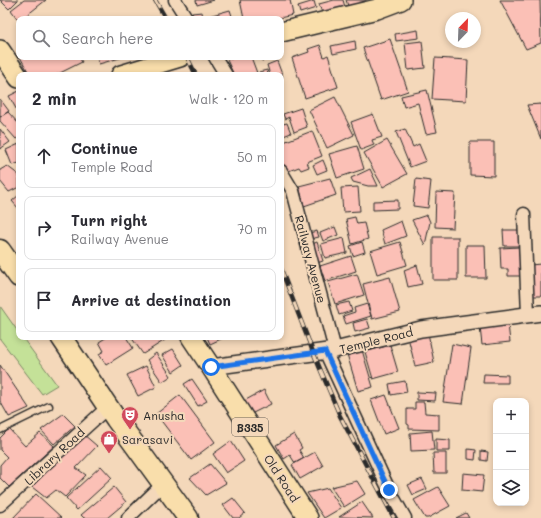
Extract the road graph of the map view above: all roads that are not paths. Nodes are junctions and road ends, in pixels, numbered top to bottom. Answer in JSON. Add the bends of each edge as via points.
{"nodes":[{"id":1,"x":175,"y":0,"type":"edge"},
{"id":2,"x":402,"y":0,"type":"edge"},
{"id":3,"x":184,"y":16,"type":"edge"},
{"id":4,"x":284,"y":31,"type":"edge"},
{"id":5,"x":0,"y":50,"type":"edge"},
{"id":6,"x":170,"y":60,"type":"edge"},
{"id":7,"x":218,"y":60,"type":"edge"},
{"id":8,"x":132,"y":72,"type":"edge"},
{"id":9,"x":224,"y":72,"type":"edge"},
{"id":10,"x":16,"y":74,"type":"edge"},
{"id":11,"x":284,"y":176,"type":"edge"},
{"id":12,"x":524,"y":214,"type":"dead end"},
{"id":13,"x":0,"y":250,"type":"edge"},
{"id":14,"x":16,"y":273,"type":"edge"},
{"id":15,"x":534,"y":314,"type":"edge"},
{"id":16,"x":63,"y":340,"type":"edge"},
{"id":17,"x":193,"y":340,"type":"edge"},
{"id":18,"x":330,"y":350,"type":"junction"},
{"id":19,"x":211,"y":367,"type":"junction"},
{"id":20,"x":50,"y":406,"type":"dead end"},
{"id":21,"x":108,"y":407,"type":"junction"},
{"id":22,"x":0,"y":430,"type":"edge"},
{"id":23,"x":163,"y":484,"type":"junction"},
{"id":24,"x":0,"y":506,"type":"edge"},
{"id":25,"x":128,"y":518,"type":"edge"},
{"id":26,"x":188,"y":518,"type":"edge"},
{"id":27,"x":308,"y":518,"type":"edge"},
{"id":28,"x":405,"y":518,"type":"edge"}],
"edges":[{"from":1,"to":3,"type":"street"},
{"from":2,"to":4,"type":"main road","via":[[377,9]]},
{"from":5,"to":10,"type":"main road"},
{"from":6,"to":8,"type":"main road"},
{"from":7,"to":9,"type":"street"},
{"from":11,"to":18,"type":"street","name":"Railway Avenue","via":[[293,191]]},
{"from":12,"to":15,"type":"street"},
{"from":13,"to":14,"type":"highway"},
{"from":15,"to":18,"type":"street","name":"Temple Road","via":[[421,329]]},
{"from":16,"to":21,"type":"highway"},
{"from":17,"to":19,"type":"main road","name":"Old Road","number":"B335"},
{"from":18,"to":19,"type":"street","name":"Temple Road"},
{"from":18,"to":28,"type":"street","name":"Railway Avenue","via":[[389,490]]},
{"from":19,"to":27,"type":"main road","name":"Old Road","number":"B335"},
{"from":20,"to":22,"type":"lane"},
{"from":21,"to":23,"type":"highway"},
{"from":21,"to":24,"type":"street","name":"Library Road"},
{"from":23,"to":25,"type":"street"},
{"from":23,"to":26,"type":"highway"}]}
